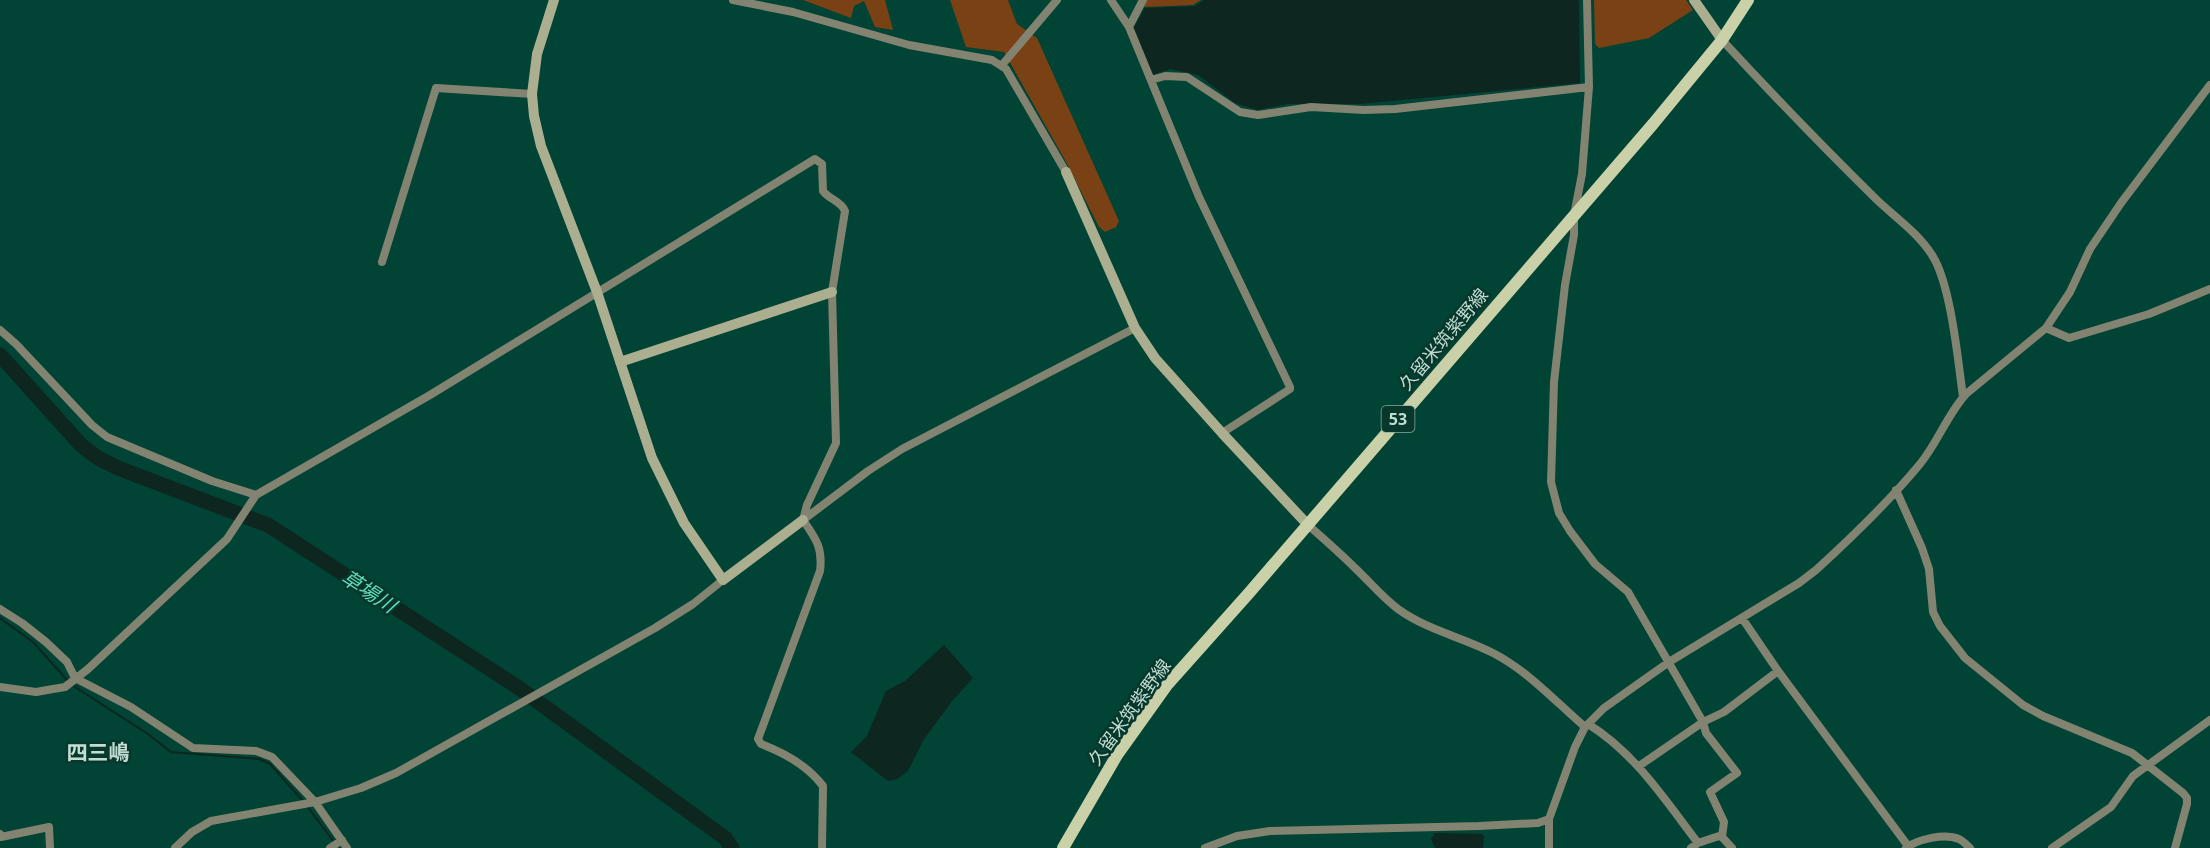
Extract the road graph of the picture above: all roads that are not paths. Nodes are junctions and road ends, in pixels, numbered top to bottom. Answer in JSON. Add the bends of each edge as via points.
{"nodes":[{"id":1,"x":554,"y":0,"type":"edge"},
{"id":2,"x":733,"y":0,"type":"edge"},
{"id":3,"x":1057,"y":0,"type":"edge"},
{"id":4,"x":1111,"y":0,"type":"edge"},
{"id":5,"x":1143,"y":0,"type":"edge"},
{"id":6,"x":1587,"y":0,"type":"edge"},
{"id":7,"x":1694,"y":0,"type":"edge"},
{"id":8,"x":1748,"y":0,"type":"edge"},
{"id":9,"x":1129,"y":27,"type":"junction"},
{"id":10,"x":1722,"y":39,"type":"junction"},
{"id":11,"x":1002,"y":65,"type":"junction"},
{"id":12,"x":1151,"y":80,"type":"junction"},
{"id":13,"x":2210,"y":85,"type":"edge"},
{"id":14,"x":1589,"y":87,"type":"junction"},
{"id":15,"x":532,"y":94,"type":"junction"},
{"id":16,"x":1066,"y":172,"type":"joint"},
{"id":17,"x":1574,"y":215,"type":"junction"},
{"id":18,"x":382,"y":262,"type":"dead end"},
{"id":19,"x":2210,"y":289,"type":"edge"},
{"id":20,"x":597,"y":292,"type":"junction"},
{"id":21,"x":832,"y":292,"type":"junction"},
{"id":22,"x":1135,"y":328,"type":"junction"},
{"id":23,"x":2046,"y":328,"type":"junction"},
{"id":24,"x":0,"y":330,"type":"edge"},
{"id":25,"x":620,"y":362,"type":"junction"},
{"id":26,"x":1963,"y":397,"type":"junction"},
{"id":27,"x":1222,"y":433,"type":"junction"},
{"id":28,"x":1896,"y":490,"type":"junction"},
{"id":29,"x":256,"y":495,"type":"junction"},
{"id":30,"x":803,"y":520,"type":"junction"},
{"id":31,"x":1308,"y":525,"type":"junction"},
{"id":32,"x":723,"y":580,"type":"junction"},
{"id":33,"x":0,"y":609,"type":"edge"},
{"id":34,"x":1742,"y":618,"type":"junction"},
{"id":35,"x":1670,"y":662,"type":"junction"},
{"id":36,"x":1778,"y":671,"type":"junction"},
{"id":37,"x":75,"y":678,"type":"junction"},
{"id":38,"x":1,"y":689,"type":"edge"},
{"id":39,"x":2210,"y":720,"type":"edge"},
{"id":40,"x":1704,"y":722,"type":"junction"},
{"id":41,"x":1587,"y":725,"type":"junction"},
{"id":42,"x":1639,"y":766,"type":"junction"},
{"id":43,"x":2148,"y":767,"type":"junction"},
{"id":44,"x":315,"y":802,"type":"junction"},
{"id":45,"x":1549,"y":819,"type":"junction"},
{"id":46,"x":0,"y":834,"type":"edge"},
{"id":47,"x":1722,"y":837,"type":"junction"},
{"id":48,"x":342,"y":840,"type":"junction"},
{"id":49,"x":1694,"y":845,"type":"edge"},
{"id":50,"x":1907,"y":847,"type":"edge"},
{"id":51,"x":50,"y":848,"type":"edge"},
{"id":52,"x":175,"y":848,"type":"edge"},
{"id":53,"x":330,"y":848,"type":"edge"},
{"id":54,"x":347,"y":848,"type":"edge"},
{"id":55,"x":822,"y":848,"type":"edge"},
{"id":56,"x":1064,"y":848,"type":"edge"},
{"id":57,"x":1205,"y":848,"type":"edge"},
{"id":58,"x":1549,"y":848,"type":"edge"},
{"id":59,"x":1732,"y":848,"type":"edge"},
{"id":60,"x":1971,"y":848,"type":"edge"},
{"id":61,"x":2052,"y":848,"type":"edge"},
{"id":62,"x":2175,"y":848,"type":"edge"}],
"edges":[{"from":1,"to":15,"type":"street","via":[[537,54]]},
{"from":2,"to":11,"type":"street"},
{"from":3,"to":11,"type":"street"},
{"from":4,"to":9,"type":"street"},
{"from":5,"to":9,"type":"street"},
{"from":6,"to":14,"type":"street"},
{"from":7,"to":10,"type":"street"},
{"from":8,"to":10,"type":"main road","name":"久留米筑紫野線","number":"53"},
{"from":9,"to":12,"type":"street"},
{"from":10,"to":17,"type":"main road","name":"久留米筑紫野線","number":"53"},
{"from":10,"to":26,"type":"street","via":[[1878,201],[1919,237],[1933,256],[1946,297]]},
{"from":11,"to":16,"type":"street"},
{"from":12,"to":14,"type":"street","via":[[1187,77],[1240,112],[1258,115],[1311,107],[1395,108]]},
{"from":12,"to":27,"type":"street","via":[[1199,197],[1290,387]]},
{"from":13,"to":23,"type":"street","via":[[2121,203]]},
{"from":14,"to":17,"type":"street","via":[[1582,174]]},
{"from":15,"to":18,"type":"street","via":[[436,88]]},
{"from":15,"to":20,"type":"street","via":[[541,146]]},
{"from":16,"to":22,"type":"street"},
{"from":17,"to":31,"type":"main road","name":"久留米筑紫野線","number":"53"},
{"from":17,"to":35,"type":"street","via":[[1554,382],[1554,499],[1564,522],[1594,564],[1628,592]]},
{"from":19,"to":23,"type":"street","via":[[2099,331],[2069,338]]},
{"from":20,"to":21,"type":"street","via":[[816,159],[822,164],[823,190],[841,203],[845,211]]},
{"from":20,"to":25,"type":"street"},
{"from":20,"to":29,"type":"street","via":[[430,395]]},
{"from":21,"to":25,"type":"street"},
{"from":21,"to":30,"type":"street","via":[[836,443]]},
{"from":22,"to":27,"type":"street","via":[[1170,376]]},
{"from":22,"to":30,"type":"street","via":[[902,449]]},
{"from":23,"to":26,"type":"street"},
{"from":24,"to":29,"type":"street","via":[[107,437]]},
{"from":25,"to":32,"type":"street","via":[[652,458],[684,523]]},
{"from":26,"to":28,"type":"street","via":[[1935,444]]},
{"from":27,"to":31,"type":"street"},
{"from":28,"to":34,"type":"street","via":[[1816,570]]},
{"from":28,"to":43,"type":"street","via":[[1929,569],[1933,612],[1965,658],[2023,705],[2122,748]]},
{"from":29,"to":37,"type":"street","via":[[227,539]]},
{"from":30,"to":32,"type":"street"},
{"from":30,"to":55,"type":"street","via":[[818,544],[822,557],[820,572],[759,739],[761,744],[788,754],[823,786]]},
{"from":31,"to":41,"type":"street","via":[[1398,609],[1423,624],[1493,653]]},
{"from":31,"to":56,"type":"main road","name":"久留米筑紫野線","number":"53","via":[[1167,685],[1118,755]]},
{"from":32,"to":44,"type":"street","via":[[655,628],[396,773]]},
{"from":33,"to":37,"type":"street","via":[[46,642],[67,662]]},
{"from":34,"to":35,"type":"street"},
{"from":34,"to":36,"type":"street"},
{"from":35,"to":40,"type":"street"},
{"from":35,"to":41,"type":"street","via":[[1604,708]]},
{"from":36,"to":40,"type":"street","via":[[1724,712]]},
{"from":36,"to":50,"type":"street"},
{"from":37,"to":38,"type":"street","via":[[65,687],[36,692]]},
{"from":37,"to":44,"type":"street","via":[[131,707],[193,748],[256,751],[272,757]]},
{"from":39,"to":43,"type":"street"},
{"from":40,"to":42,"type":"street"},
{"from":40,"to":47,"type":"street","via":[[1706,733],[1737,773],[1710,792],[1724,822]]},
{"from":41,"to":42,"type":"street","via":[[1607,735]]},
{"from":41,"to":45,"type":"street"},
{"from":42,"to":49,"type":"street"},
{"from":43,"to":61,"type":"street","via":[[2133,776],[2111,807]]},
{"from":43,"to":62,"type":"street","via":[[2187,798]]},
{"from":44,"to":48,"type":"street"},
{"from":44,"to":52,"type":"street","via":[[211,821]]},
{"from":45,"to":57,"type":"street","via":[[1479,826],[1270,831],[1237,836]]},
{"from":45,"to":58,"type":"street"},
{"from":46,"to":51,"type":"street","via":[[1,837],[49,826]]},
{"from":47,"to":49,"type":"street"},
{"from":47,"to":59,"type":"street"},
{"from":48,"to":53,"type":"street"},
{"from":48,"to":54,"type":"street"},
{"from":50,"to":60,"type":"street","via":[[1953,837]]}]}
